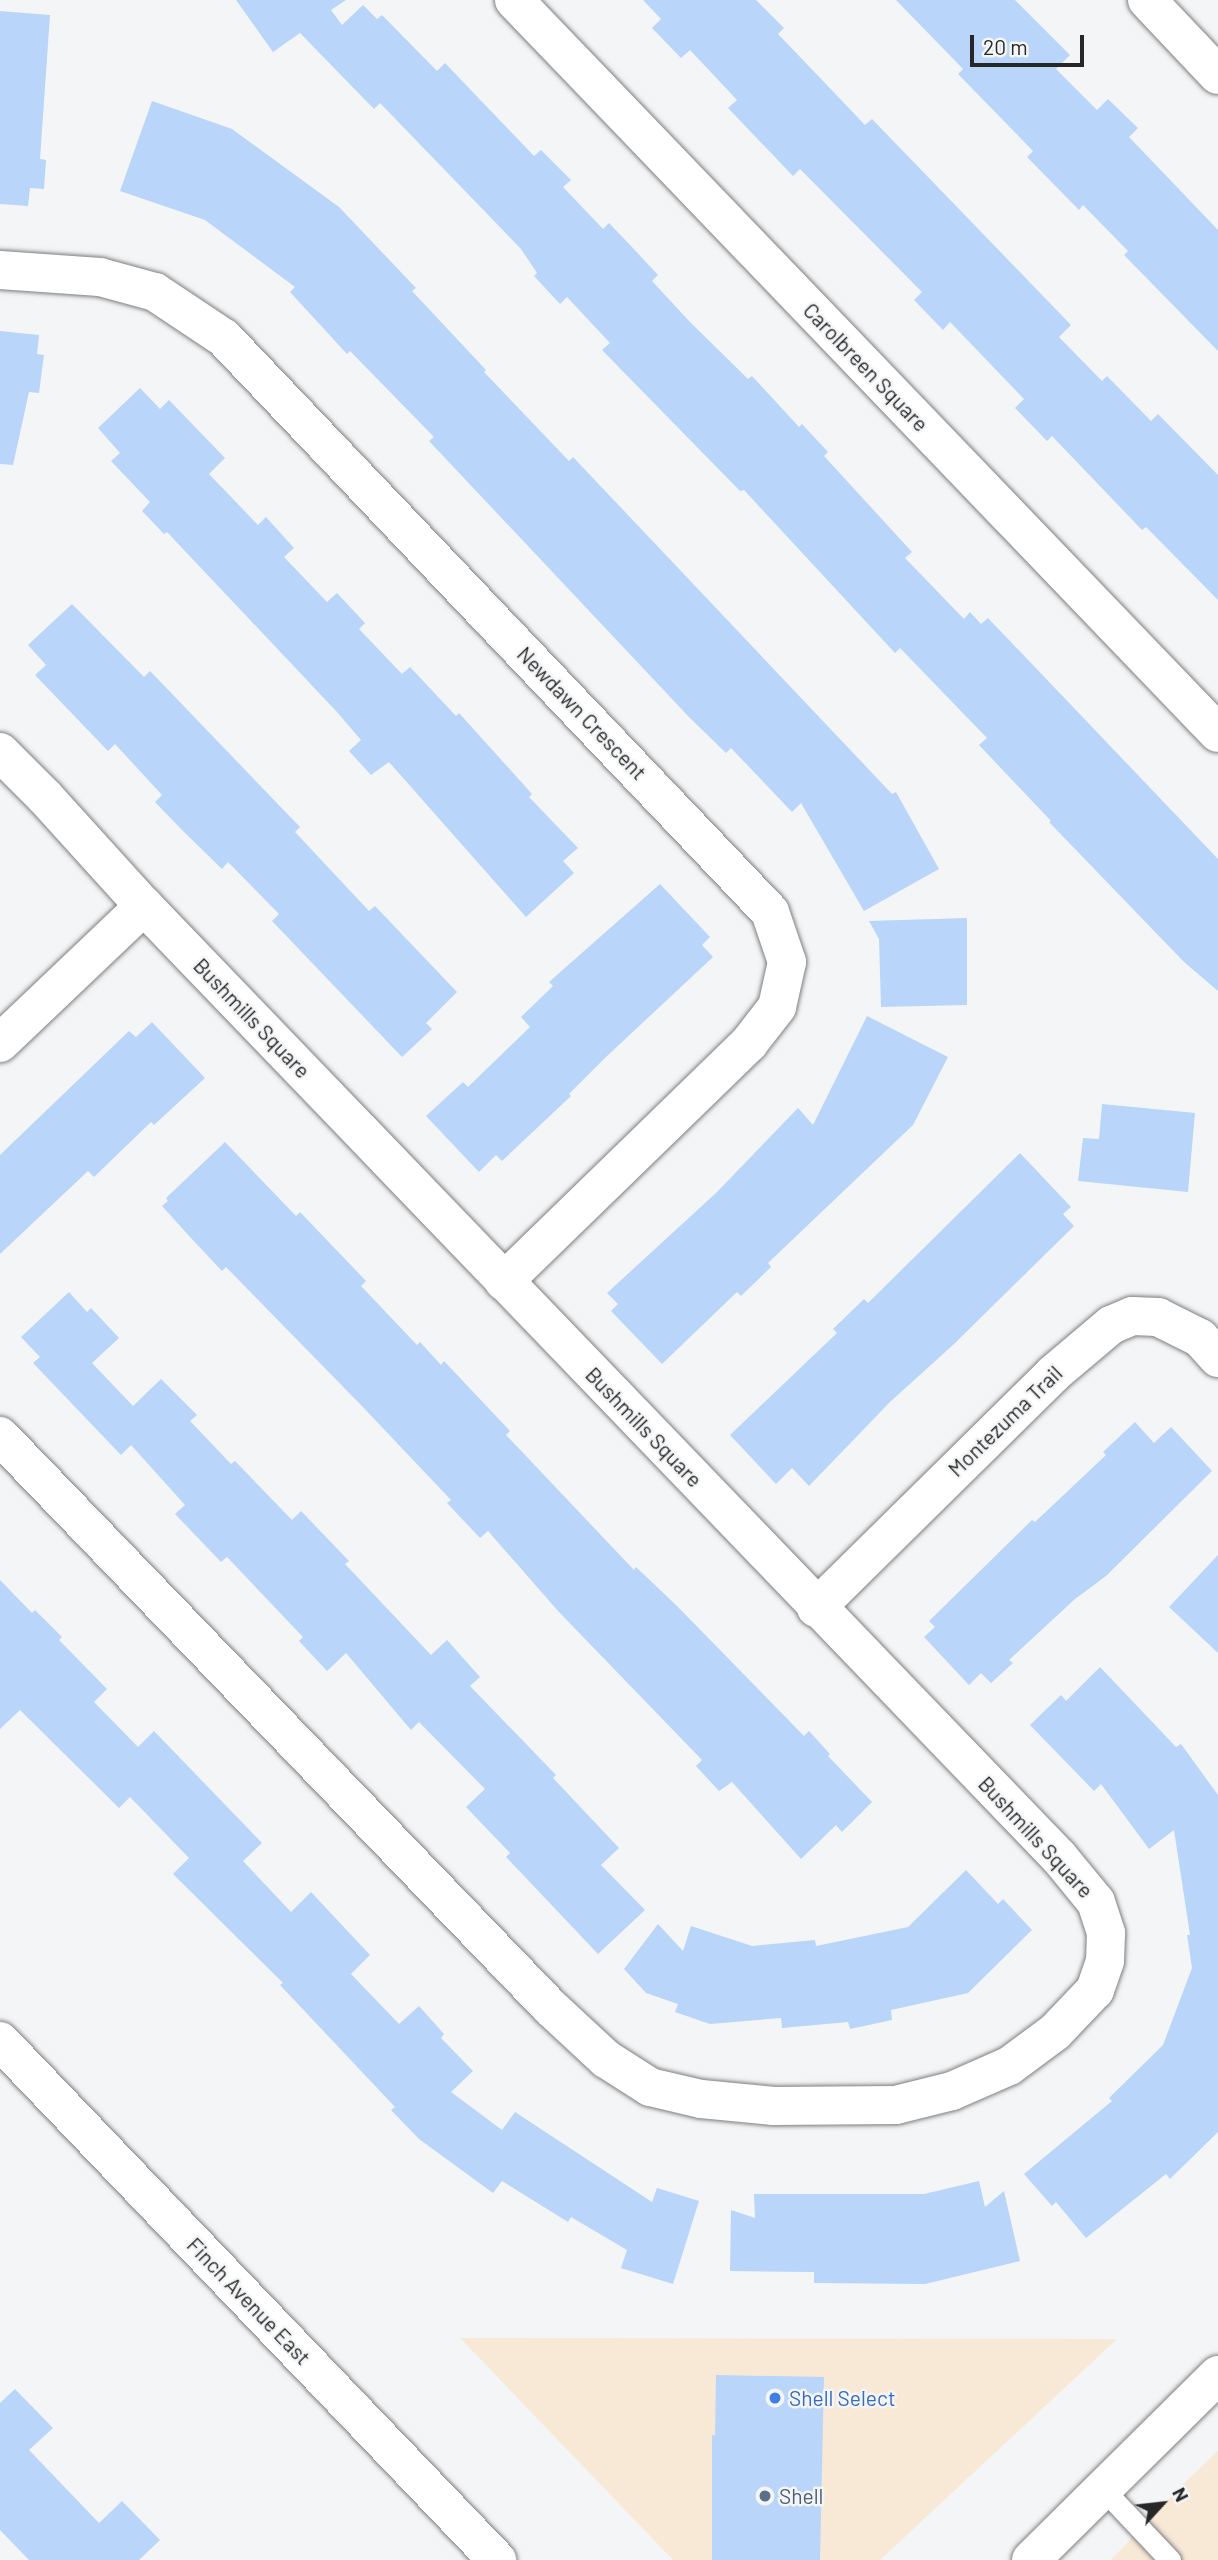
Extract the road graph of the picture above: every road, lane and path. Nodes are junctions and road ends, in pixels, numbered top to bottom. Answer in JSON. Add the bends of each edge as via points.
{"nodes":[{"id":1,"x":514,"y":0,"type":"edge"},
{"id":2,"x":1147,"y":0,"type":"edge"},
{"id":3,"x":1218,"y":75,"type":"edge"},
{"id":4,"x":0,"y":270,"type":"edge"},
{"id":5,"x":1218,"y":733,"type":"edge"},
{"id":6,"x":0,"y":752,"type":"edge"},
{"id":7,"x":144,"y":906,"type":"junction"},
{"id":8,"x":0,"y":1043,"type":"edge"},
{"id":9,"x":504,"y":1280,"type":"junction"},
{"id":10,"x":1218,"y":1358,"type":"edge"},
{"id":11,"x":0,"y":1436,"type":"edge"},
{"id":12,"x":816,"y":1608,"type":"junction"},
{"id":13,"x":0,"y":2041,"type":"edge"},
{"id":14,"x":1218,"y":2375,"type":"edge"},
{"id":15,"x":1103,"y":2489,"type":"junction"},
{"id":16,"x":497,"y":2560,"type":"edge"},
{"id":17,"x":1031,"y":2560,"type":"edge"},
{"id":18,"x":1170,"y":2560,"type":"edge"}],
"edges":[{"from":1,"to":5,"type":"street","name":"Carolbreen Square"},
{"from":2,"to":3,"type":"street"},
{"from":4,"to":9,"type":"street","name":"Newdawn Crescent","via":[[100,277],[155,292],[224,338],[770,912],[787,962],[777,1007],[749,1043]]},
{"from":6,"to":7,"type":"street","name":"Bushmills Square"},
{"from":7,"to":8,"type":"street"},
{"from":7,"to":9,"type":"street","name":"Bushmills Square"},
{"from":9,"to":12,"type":"street","name":"Bushmills Square"},
{"from":10,"to":12,"type":"street","name":"Montezuma Trail","via":[[1200,1338],[1158,1317],[1132,1316],[1111,1325],[1053,1374]]},
{"from":11,"to":12,"type":"street","name":"Bushmills Square","via":[[550,2007],[606,2059],[650,2087],[701,2099],[865,2107],[896,2105],[952,2091],[1009,2066],[1055,2032],[1095,1990],[1105,1962],[1106,1933],[1096,1902],[1059,1857]]},
{"from":13,"to":16,"type":"street","name":"Finch Avenue East"},
{"from":14,"to":15,"type":"street"},
{"from":15,"to":17,"type":"street"},
{"from":15,"to":18,"type":"lane"}]}
